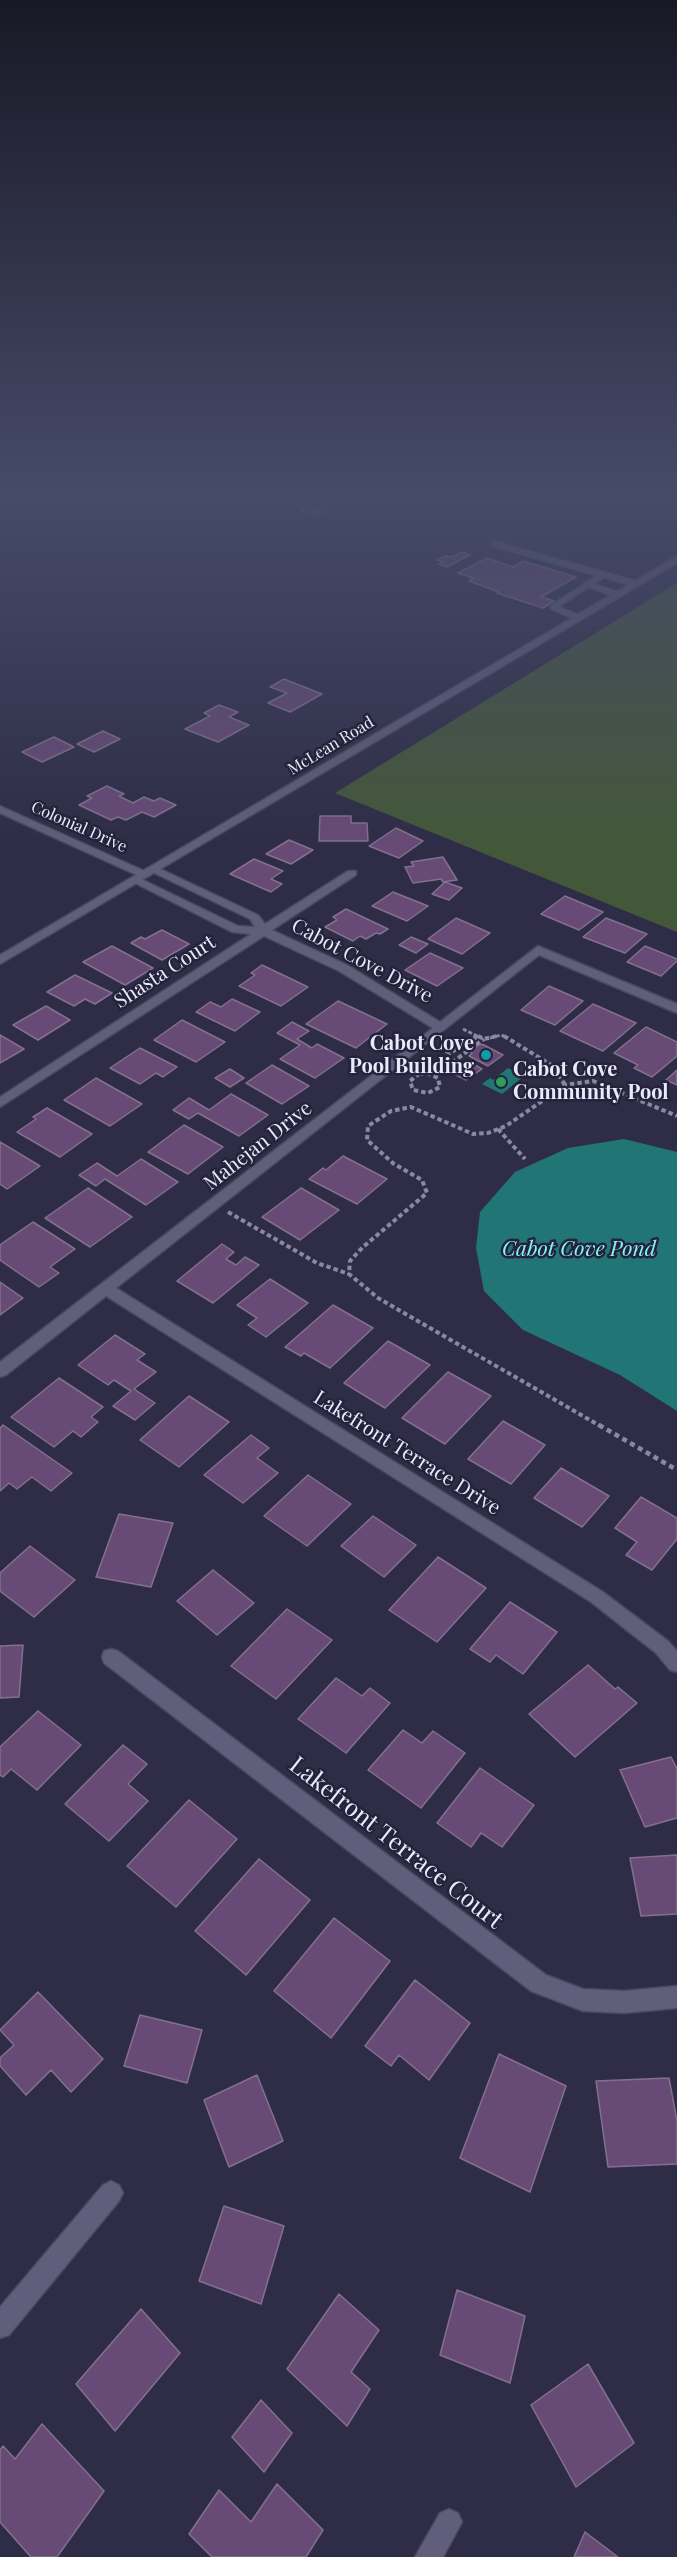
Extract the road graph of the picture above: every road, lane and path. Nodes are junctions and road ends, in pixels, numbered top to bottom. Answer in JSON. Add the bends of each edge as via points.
{"nodes":[{"id":1,"x":567,"y":613,"type":"edge"},
{"id":2,"x":582,"y":613,"type":"edge"},
{"id":3,"x":576,"y":617,"type":"junction"},
{"id":4,"x":0,"y":809,"type":"edge"},
{"id":5,"x":352,"y":873,"type":"dead end"},
{"id":6,"x":145,"y":875,"type":"junction"},
{"id":7,"x":264,"y":932,"type":"junction"},
{"id":8,"x":0,"y":960,"type":"edge"},
{"id":9,"x":677,"y":1009,"type":"edge"},
{"id":10,"x":441,"y":1028,"type":"junction"},
{"id":11,"x":463,"y":1029,"type":"dead end"},
{"id":12,"x":478,"y":1036,"type":"junction"},
{"id":13,"x":484,"y":1040,"type":"junction"},
{"id":14,"x":446,"y":1051,"type":"dead end"},
{"id":15,"x":434,"y":1076,"type":"junction"},
{"id":16,"x":565,"y":1085,"type":"junction"},
{"id":17,"x":0,"y":1104,"type":"edge"},
{"id":18,"x":677,"y":1116,"type":"edge"},
{"id":19,"x":498,"y":1129,"type":"junction"},
{"id":20,"x":525,"y":1159,"type":"dead end"},
{"id":21,"x":228,"y":1212,"type":"dead end"},
{"id":22,"x":349,"y":1274,"type":"junction"},
{"id":23,"x":106,"y":1288,"type":"junction"},
{"id":24,"x":0,"y":1371,"type":"edge"},
{"id":25,"x":677,"y":1470,"type":"edge"},
{"id":26,"x":111,"y":1657,"type":"dead end"},
{"id":27,"x":677,"y":1664,"type":"edge"},
{"id":28,"x":677,"y":1997,"type":"edge"},
{"id":29,"x":111,"y":2193,"type":"dead end"},
{"id":30,"x":0,"y":2326,"type":"edge"},
{"id":31,"x":449,"y":2522,"type":"dead end"},
{"id":32,"x":428,"y":2557,"type":"edge"}],
"edges":[{"from":1,"to":3,"type":"lane"},
{"from":2,"to":3,"type":"street","name":"McLean Road"},
{"from":3,"to":6,"type":"street","name":"McLean Road"},
{"from":4,"to":6,"type":"street","name":"Colonial Drive"},
{"from":5,"to":7,"type":"street","name":"Shasta Court"},
{"from":6,"to":7,"type":"street","name":"Cabot Cove Drive","via":[[236,929]]},
{"from":6,"to":7,"type":"street","name":"Cabot Cove Drive","via":[[254,917]]},
{"from":6,"to":8,"type":"street","name":"McLean Road"},
{"from":7,"to":10,"type":"street","name":"Cabot Cove Drive","via":[[343,968]]},
{"from":7,"to":17,"type":"street","name":"Shasta Court"},
{"from":9,"to":10,"type":"street","name":"Mahejan Drive","via":[[538,950]]},
{"from":10,"to":23,"type":"street","name":"Mahejan Drive"},
{"from":11,"to":12,"type":"path"},
{"from":12,"to":13,"type":"path"},
{"from":12,"to":14,"type":"path","via":[[450,1053]]},
{"from":13,"to":15,"type":"path"},
{"from":13,"to":16,"type":"path","via":[[501,1035],[512,1038],[527,1052],[553,1066]]},
{"from":15,"to":15,"type":"path","via":[[419,1074],[409,1084],[417,1092],[433,1092],[441,1084]]},
{"from":16,"to":18,"type":"path","via":[[593,1081]]},
{"from":16,"to":19,"type":"path"},
{"from":19,"to":20,"type":"path"},
{"from":19,"to":22,"type":"path","via":[[473,1134],[411,1107],[391,1111],[368,1126],[367,1140],[394,1164],[422,1180],[427,1193],[363,1246],[350,1261]]},
{"from":21,"to":22,"type":"path","via":[[317,1263]]},
{"from":22,"to":25,"type":"path","via":[[378,1298]]},
{"from":23,"to":24,"type":"street","name":"Mahejan Drive"},
{"from":23,"to":27,"type":"street","name":"Lakefront Terrace Drive","via":[[597,1597]]},
{"from":26,"to":28,"type":"street","name":"Lakefront Terrace Court","via":[[539,1983],[583,2000],[624,2002]]},
{"from":29,"to":30,"type":"street"},
{"from":31,"to":32,"type":"street"}]}
